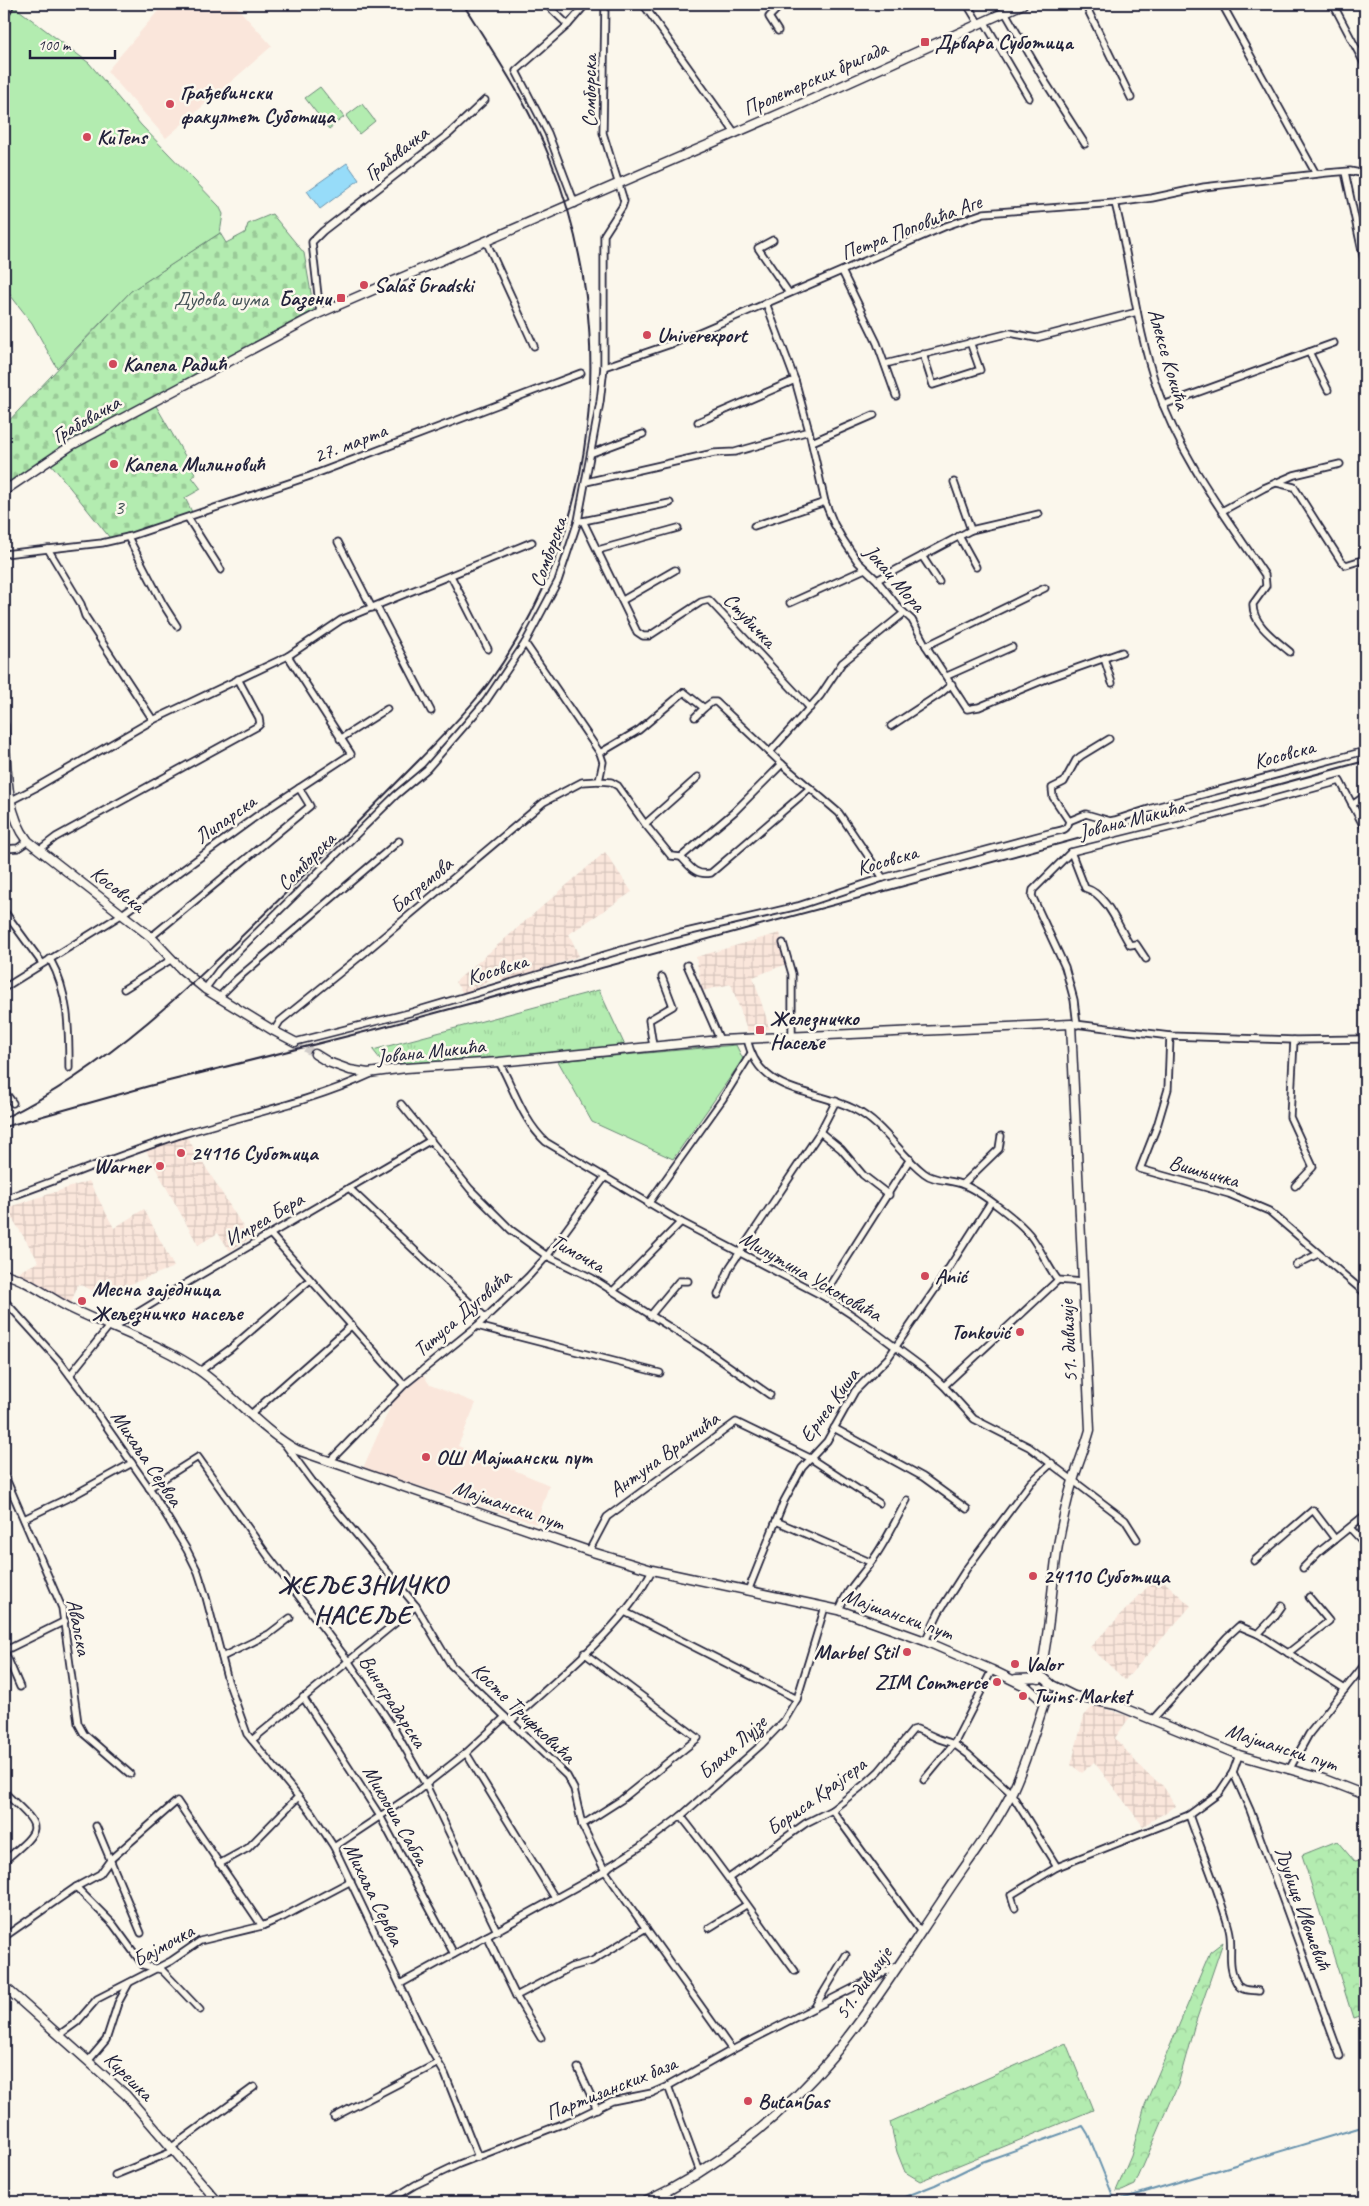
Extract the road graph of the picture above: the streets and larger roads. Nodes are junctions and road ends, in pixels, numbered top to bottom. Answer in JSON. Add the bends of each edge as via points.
{"nodes":[{"id":1,"x":11,"y":4,"type":"edge"},
{"id":2,"x":546,"y":4,"type":"edge"},
{"id":3,"x":586,"y":4,"type":"edge"},
{"id":4,"x":605,"y":4,"type":"edge"},
{"id":5,"x":643,"y":4,"type":"edge"},
{"id":6,"x":775,"y":4,"type":"edge"},
{"id":7,"x":966,"y":4,"type":"edge"},
{"id":8,"x":1023,"y":4,"type":"edge"},
{"id":9,"x":1085,"y":4,"type":"edge"},
{"id":10,"x":1222,"y":4,"type":"edge"},
{"id":11,"x":1333,"y":4,"type":"edge"},
{"id":12,"x":1013,"y":6,"type":"edge"},
{"id":13,"x":1005,"y":12,"type":"junction"},
{"id":14,"x":4,"y":17,"type":"edge"},
{"id":15,"x":982,"y":22,"type":"junction"},
{"id":16,"x":568,"y":25,"type":"junction"},
{"id":17,"x":778,"y":31,"type":"dead end"},
{"id":18,"x":1365,"y":66,"type":"edge"},
{"id":19,"x":1029,"y":98,"type":"dead end"},
{"id":20,"x":1131,"y":98,"type":"dead end"},
{"id":21,"x":485,"y":100,"type":"dead end"},
{"id":22,"x":735,"y":133,"type":"junction"},
{"id":23,"x":1085,"y":144,"type":"dead end"},
{"id":24,"x":1345,"y":172,"type":"junction"},
{"id":25,"x":1316,"y":174,"type":"junction"},
{"id":26,"x":1365,"y":174,"type":"edge"},
{"id":27,"x":620,"y":182,"type":"junction"},
{"id":28,"x":1116,"y":203,"type":"junction"},
{"id":29,"x":575,"y":204,"type":"junction"},
{"id":30,"x":773,"y":240,"type":"dead end"},
{"id":31,"x":486,"y":241,"type":"junction"},
{"id":32,"x":1365,"y":265,"type":"edge"},
{"id":33,"x":842,"y":271,"type":"junction"},
{"id":34,"x":789,"y":293,"type":"junction"},
{"id":35,"x":766,"y":303,"type":"junction"},
{"id":36,"x":1137,"y":312,"type":"junction"},
{"id":37,"x":320,"y":313,"type":"junction"},
{"id":38,"x":970,"y":342,"type":"junction"},
{"id":39,"x":1334,"y":343,"type":"dead end"},
{"id":40,"x":534,"y":346,"type":"dead end"},
{"id":41,"x":1309,"y":352,"type":"junction"},
{"id":42,"x":923,"y":354,"type":"junction"},
{"id":43,"x":885,"y":364,"type":"junction"},
{"id":44,"x":604,"y":367,"type":"junction"},
{"id":45,"x":582,"y":373,"type":"dead end"},
{"id":46,"x":794,"y":380,"type":"junction"},
{"id":47,"x":1328,"y":390,"type":"dead end"},
{"id":48,"x":896,"y":396,"type":"dead end"},
{"id":49,"x":1163,"y":405,"type":"junction"},
{"id":50,"x":874,"y":415,"type":"dead end"},
{"id":51,"x":698,"y":422,"type":"dead end"},
{"id":52,"x":809,"y":431,"type":"junction"},
{"id":53,"x":643,"y":434,"type":"dead end"},
{"id":54,"x":812,"y":442,"type":"junction"},
{"id":55,"x":592,"y":453,"type":"junction"},
{"id":56,"x":1340,"y":464,"type":"dead end"},
{"id":57,"x":586,"y":482,"type":"junction"},
{"id":58,"x":954,"y":482,"type":"dead end"},
{"id":59,"x":1276,"y":483,"type":"junction"},
{"id":60,"x":4,"y":490,"type":"edge"},
{"id":61,"x":670,"y":502,"type":"dead end"},
{"id":62,"x":826,"y":502,"type":"junction"},
{"id":63,"x":1222,"y":511,"type":"junction"},
{"id":64,"x":1039,"y":514,"type":"dead end"},
{"id":65,"x":188,"y":518,"type":"junction"},
{"id":66,"x":580,"y":520,"type":"junction"},
{"id":67,"x":754,"y":526,"type":"dead end"},
{"id":68,"x":678,"y":528,"type":"dead end"},
{"id":69,"x":971,"y":530,"type":"junction"},
{"id":70,"x":959,"y":536,"type":"junction"},
{"id":71,"x":128,"y":537,"type":"junction"},
{"id":72,"x":338,"y":542,"type":"dead end"},
{"id":73,"x":532,"y":542,"type":"dead end"},
{"id":74,"x":48,"y":549,"type":"junction"},
{"id":75,"x":598,"y":550,"type":"junction"},
{"id":76,"x":4,"y":554,"type":"edge"},
{"id":77,"x":922,"y":556,"type":"junction"},
{"id":78,"x":1365,"y":559,"type":"edge"},
{"id":79,"x":976,"y":567,"type":"dead end"},
{"id":80,"x":865,"y":569,"type":"junction"},
{"id":81,"x":221,"y":570,"type":"dead end"},
{"id":82,"x":675,"y":570,"type":"dead end"},
{"id":83,"x":451,"y":576,"type":"junction"},
{"id":84,"x":877,"y":580,"type":"junction"},
{"id":85,"x":939,"y":582,"type":"dead end"},
{"id":86,"x":1045,"y":588,"type":"dead end"},
{"id":87,"x":623,"y":600,"type":"junction"},
{"id":88,"x":790,"y":603,"type":"dead end"},
{"id":89,"x":374,"y":607,"type":"junction"},
{"id":90,"x":904,"y":613,"type":"junction"},
{"id":91,"x":177,"y":626,"type":"dead end"},
{"id":92,"x":525,"y":643,"type":"junction"},
{"id":93,"x":926,"y":646,"type":"junction"},
{"id":94,"x":1012,"y":647,"type":"dead end"},
{"id":95,"x":488,"y":649,"type":"dead end"},
{"id":96,"x":1122,"y":652,"type":"dead end"},
{"id":97,"x":1290,"y":652,"type":"dead end"},
{"id":98,"x":288,"y":656,"type":"junction"},
{"id":99,"x":1104,"y":658,"type":"junction"},
{"id":100,"x":946,"y":676,"type":"junction"},
{"id":101,"x":238,"y":679,"type":"junction"},
{"id":102,"x":1112,"y":683,"type":"dead end"},
{"id":103,"x":952,"y":684,"type":"junction"},
{"id":104,"x":704,"y":708,"type":"junction"},
{"id":105,"x":810,"y":708,"type":"junction"},
{"id":106,"x":387,"y":709,"type":"dead end"},
{"id":107,"x":431,"y":711,"type":"dead end"},
{"id":108,"x":695,"y":717,"type":"dead end"},
{"id":109,"x":153,"y":720,"type":"junction"},
{"id":110,"x":4,"y":725,"type":"edge"},
{"id":111,"x":891,"y":726,"type":"dead end"},
{"id":112,"x":340,"y":739,"type":"junction"},
{"id":113,"x":1109,"y":739,"type":"dead end"},
{"id":114,"x":1365,"y":751,"type":"edge"},
{"id":115,"x":770,"y":752,"type":"junction"},
{"id":116,"x":600,"y":753,"type":"junction"},
{"id":117,"x":782,"y":764,"type":"junction"},
{"id":118,"x":698,"y":777,"type":"dead end"},
{"id":119,"x":599,"y":781,"type":"junction"},
{"id":120,"x":298,"y":788,"type":"junction"},
{"id":121,"x":810,"y":788,"type":"junction"},
{"id":122,"x":1365,"y":796,"type":"edge"},
{"id":123,"x":7,"y":801,"type":"edge"},
{"id":124,"x":1352,"y":805,"type":"junction"},
{"id":125,"x":1069,"y":821,"type":"junction"},
{"id":126,"x":645,"y":824,"type":"junction"},
{"id":127,"x":1365,"y":829,"type":"edge"},
{"id":128,"x":28,"y":841,"type":"junction"},
{"id":129,"x":399,"y":842,"type":"dead end"},
{"id":130,"x":4,"y":849,"type":"edge"},
{"id":131,"x":39,"y":850,"type":"junction"},
{"id":132,"x":1071,"y":852,"type":"junction"},
{"id":133,"x":681,"y":857,"type":"junction"},
{"id":134,"x":883,"y":878,"type":"junction"},
{"id":135,"x":4,"y":910,"type":"edge"},
{"id":136,"x":121,"y":915,"type":"junction"},
{"id":137,"x":151,"y":937,"type":"junction"},
{"id":138,"x":783,"y":943,"type":"dead end"},
{"id":139,"x":50,"y":959,"type":"junction"},
{"id":140,"x":172,"y":959,"type":"junction"},
{"id":141,"x":1146,"y":959,"type":"dead end"},
{"id":142,"x":42,"y":963,"type":"junction"},
{"id":143,"x":687,"y":965,"type":"dead end"},
{"id":144,"x":662,"y":977,"type":"dead end"},
{"id":145,"x":4,"y":988,"type":"edge"},
{"id":146,"x":124,"y":989,"type":"dead end"},
{"id":147,"x":205,"y":989,"type":"junction"},
{"id":148,"x":218,"y":998,"type":"junction"},
{"id":149,"x":1074,"y":1024,"type":"junction"},
{"id":150,"x":274,"y":1032,"type":"junction"},
{"id":151,"x":792,"y":1036,"type":"junction"},
{"id":152,"x":1170,"y":1036,"type":"junction"},
{"id":153,"x":748,"y":1038,"type":"junction"},
{"id":154,"x":1365,"y":1039,"type":"edge"},
{"id":155,"x":720,"y":1040,"type":"junction"},
{"id":156,"x":1294,"y":1040,"type":"junction"},
{"id":157,"x":295,"y":1042,"type":"joint"},
{"id":158,"x":653,"y":1046,"type":"junction"},
{"id":159,"x":315,"y":1054,"type":"tunnel mouth"},
{"id":160,"x":750,"y":1055,"type":"junction"},
{"id":161,"x":499,"y":1062,"type":"junction"},
{"id":162,"x":69,"y":1068,"type":"dead end"},
{"id":163,"x":350,"y":1070,"type":"junction"},
{"id":164,"x":375,"y":1072,"type":"junction"},
{"id":165,"x":353,"y":1082,"type":"junction"},
{"id":166,"x":4,"y":1090,"type":"edge"},
{"id":167,"x":836,"y":1101,"type":"junction"},
{"id":168,"x":14,"y":1103,"type":"dead end"},
{"id":169,"x":401,"y":1104,"type":"dead end"},
{"id":170,"x":820,"y":1132,"type":"junction"},
{"id":171,"x":1001,"y":1136,"type":"dead end"},
{"id":172,"x":431,"y":1140,"type":"junction"},
{"id":173,"x":910,"y":1159,"type":"junction"},
{"id":174,"x":605,"y":1177,"type":"junction"},
{"id":175,"x":963,"y":1184,"type":"junction"},
{"id":176,"x":1295,"y":1186,"type":"dead end"},
{"id":177,"x":350,"y":1188,"type":"junction"},
{"id":178,"x":889,"y":1195,"type":"junction"},
{"id":179,"x":4,"y":1199,"type":"edge"},
{"id":180,"x":991,"y":1202,"type":"junction"},
{"id":181,"x":648,"y":1204,"type":"junction"},
{"id":182,"x":681,"y":1222,"type":"junction"},
{"id":183,"x":271,"y":1234,"type":"junction"},
{"id":184,"x":740,"y":1252,"type":"junction"},
{"id":185,"x":1318,"y":1254,"type":"junction"},
{"id":186,"x":547,"y":1256,"type":"junction"},
{"id":187,"x":1296,"y":1265,"type":"dead end"},
{"id":188,"x":4,"y":1274,"type":"edge"},
{"id":189,"x":310,"y":1280,"type":"junction"},
{"id":190,"x":1058,"y":1280,"type":"junction"},
{"id":191,"x":688,"y":1281,"type":"dead end"},
{"id":192,"x":1083,"y":1282,"type":"junction"},
{"id":193,"x":613,"y":1291,"type":"junction"},
{"id":194,"x":1365,"y":1293,"type":"edge"},
{"id":195,"x":718,"y":1295,"type":"dead end"},
{"id":196,"x":823,"y":1296,"type":"junction"},
{"id":197,"x":4,"y":1300,"type":"edge"},
{"id":198,"x":650,"y":1316,"type":"junction"},
{"id":199,"x":486,"y":1318,"type":"junction"},
{"id":200,"x":352,"y":1325,"type":"junction"},
{"id":201,"x":112,"y":1326,"type":"junction"},
{"id":202,"x":477,"y":1326,"type":"junction"},
{"id":203,"x":896,"y":1345,"type":"junction"},
{"id":204,"x":200,"y":1371,"type":"junction"},
{"id":205,"x":660,"y":1373,"type":"dead end"},
{"id":206,"x":70,"y":1375,"type":"junction"},
{"id":207,"x":404,"y":1385,"type":"junction"},
{"id":208,"x":944,"y":1386,"type":"junction"},
{"id":209,"x":770,"y":1396,"type":"dead end"},
{"id":210,"x":251,"y":1414,"type":"junction"},
{"id":211,"x":834,"y":1428,"type":"junction"},
{"id":212,"x":282,"y":1442,"type":"junction"},
{"id":213,"x":810,"y":1458,"type":"junction"},
{"id":214,"x":329,"y":1462,"type":"junction"},
{"id":215,"x":132,"y":1463,"type":"junction"},
{"id":216,"x":1052,"y":1463,"type":"junction"},
{"id":217,"x":4,"y":1474,"type":"edge"},
{"id":218,"x":1073,"y":1481,"type":"junction"},
{"id":219,"x":149,"y":1488,"type":"junction"},
{"id":220,"x":907,"y":1500,"type":"dead end"},
{"id":221,"x":879,"y":1503,"type":"dead end"},
{"id":222,"x":967,"y":1508,"type":"dead end"},
{"id":223,"x":1365,"y":1515,"type":"edge"},
{"id":224,"x":24,"y":1519,"type":"junction"},
{"id":225,"x":776,"y":1521,"type":"junction"},
{"id":226,"x":1350,"y":1528,"type":"junction"},
{"id":227,"x":1137,"y":1539,"type":"dead end"},
{"id":228,"x":1335,"y":1540,"type":"junction"},
{"id":229,"x":1365,"y":1544,"type":"edge"},
{"id":230,"x":589,"y":1551,"type":"junction"},
{"id":231,"x":1254,"y":1560,"type":"dead end"},
{"id":232,"x":870,"y":1562,"type":"junction"},
{"id":233,"x":1303,"y":1568,"type":"dead end"},
{"id":234,"x":652,"y":1570,"type":"junction"},
{"id":235,"x":748,"y":1591,"type":"junction"},
{"id":236,"x":1309,"y":1597,"type":"dead end"},
{"id":237,"x":416,"y":1606,"type":"junction"},
{"id":238,"x":1282,"y":1606,"type":"dead end"},
{"id":239,"x":825,"y":1607,"type":"junction"},
{"id":240,"x":840,"y":1610,"type":"junction"},
{"id":241,"x":625,"y":1612,"type":"junction"},
{"id":242,"x":290,"y":1618,"type":"dead end"},
{"id":243,"x":65,"y":1621,"type":"junction"},
{"id":244,"x":1258,"y":1634,"type":"junction"},
{"id":245,"x":925,"y":1641,"type":"junction"},
{"id":246,"x":4,"y":1651,"type":"edge"},
{"id":247,"x":1046,"y":1652,"type":"junction"},
{"id":248,"x":584,"y":1653,"type":"junction"},
{"id":249,"x":1288,"y":1653,"type":"junction"},
{"id":250,"x":222,"y":1658,"type":"junction"},
{"id":251,"x":349,"y":1662,"type":"junction"},
{"id":252,"x":1365,"y":1664,"type":"edge"},
{"id":253,"x":992,"y":1670,"type":"junction"},
{"id":254,"x":1012,"y":1678,"type":"junction"},
{"id":255,"x":1038,"y":1679,"type":"junction"},
{"id":256,"x":1051,"y":1683,"type":"junction"},
{"id":257,"x":20,"y":1688,"type":"dead end"},
{"id":258,"x":1345,"y":1689,"type":"junction"},
{"id":259,"x":1033,"y":1692,"type":"junction"},
{"id":260,"x":1074,"y":1696,"type":"junction"},
{"id":261,"x":303,"y":1697,"type":"junction"},
{"id":262,"x":1046,"y":1698,"type":"junction"},
{"id":263,"x":797,"y":1699,"type":"junction"},
{"id":264,"x":1153,"y":1719,"type":"junction"},
{"id":265,"x":508,"y":1720,"type":"junction"},
{"id":266,"x":1038,"y":1722,"type":"junction"},
{"id":267,"x":252,"y":1740,"type":"junction"},
{"id":268,"x":954,"y":1744,"type":"junction"},
{"id":269,"x":466,"y":1753,"type":"junction"},
{"id":270,"x":1239,"y":1755,"type":"junction"},
{"id":271,"x":1289,"y":1770,"type":"junction"},
{"id":272,"x":1233,"y":1772,"type":"junction"},
{"id":273,"x":130,"y":1774,"type":"dead end"},
{"id":274,"x":924,"y":1780,"type":"dead end"},
{"id":275,"x":426,"y":1785,"type":"junction"},
{"id":276,"x":1011,"y":1793,"type":"junction"},
{"id":277,"x":5,"y":1794,"type":"edge"},
{"id":278,"x":1365,"y":1795,"type":"edge"},
{"id":279,"x":298,"y":1797,"type":"junction"},
{"id":280,"x":832,"y":1810,"type":"junction"},
{"id":281,"x":1189,"y":1815,"type":"junction"},
{"id":282,"x":380,"y":1816,"type":"junction"},
{"id":283,"x":680,"y":1816,"type":"junction"},
{"id":284,"x":582,"y":1825,"type":"junction"},
{"id":285,"x":96,"y":1826,"type":"dead end"},
{"id":286,"x":334,"y":1846,"type":"junction"},
{"id":287,"x":111,"y":1859,"type":"junction"},
{"id":288,"x":4,"y":1861,"type":"edge"},
{"id":289,"x":219,"y":1864,"type":"junction"},
{"id":290,"x":1057,"y":1867,"type":"junction"},
{"id":291,"x":605,"y":1872,"type":"junction"},
{"id":292,"x":729,"y":1878,"type":"junction"},
{"id":293,"x":351,"y":1882,"type":"junction"},
{"id":294,"x":76,"y":1887,"type":"junction"},
{"id":295,"x":556,"y":1898,"type":"junction"},
{"id":296,"x":746,"y":1905,"type":"junction"},
{"id":297,"x":1015,"y":1908,"type":"dead end"},
{"id":298,"x":262,"y":1926,"type":"junction"},
{"id":299,"x":646,"y":1928,"type":"junction"},
{"id":300,"x":709,"y":1928,"type":"dead end"},
{"id":301,"x":497,"y":1931,"type":"junction"},
{"id":302,"x":921,"y":1932,"type":"junction"},
{"id":303,"x":141,"y":1933,"type":"dead end"},
{"id":304,"x":486,"y":1936,"type":"junction"},
{"id":305,"x":4,"y":1937,"type":"edge"},
{"id":306,"x":454,"y":1954,"type":"junction"},
{"id":307,"x":846,"y":1955,"type":"dead end"},
{"id":308,"x":898,"y":1965,"type":"junction"},
{"id":309,"x":157,"y":1968,"type":"junction"},
{"id":310,"x":795,"y":1971,"type":"dead end"},
{"id":311,"x":129,"y":1983,"type":"junction"},
{"id":312,"x":400,"y":1984,"type":"junction"},
{"id":313,"x":4,"y":1986,"type":"edge"},
{"id":314,"x":1259,"y":1991,"type":"dead end"},
{"id":315,"x":516,"y":1996,"type":"junction"},
{"id":316,"x":816,"y":2006,"type":"junction"},
{"id":317,"x":200,"y":2010,"type":"dead end"},
{"id":318,"x":59,"y":2035,"type":"junction"},
{"id":319,"x":541,"y":2038,"type":"dead end"},
{"id":320,"x":732,"y":2050,"type":"junction"},
{"id":321,"x":1340,"y":2056,"type":"dead end"},
{"id":322,"x":89,"y":2060,"type":"junction"},
{"id":323,"x":438,"y":2063,"type":"junction"},
{"id":324,"x":578,"y":2068,"type":"dead end"},
{"id":325,"x":668,"y":2086,"type":"junction"},
{"id":326,"x":254,"y":2087,"type":"dead end"},
{"id":327,"x":597,"y":2109,"type":"junction"},
{"id":328,"x":334,"y":2117,"type":"dead end"},
{"id":329,"x":173,"y":2149,"type":"junction"},
{"id":330,"x":478,"y":2157,"type":"junction"},
{"id":331,"x":700,"y":2172,"type":"junction"},
{"id":332,"x":115,"y":2175,"type":"dead end"},
{"id":333,"x":218,"y":2202,"type":"edge"},
{"id":334,"x":388,"y":2202,"type":"edge"},
{"id":335,"x":645,"y":2202,"type":"edge"}],
"edges":[{"from":1,"to":14,"type":"street"},
{"from":2,"to":16,"type":"street"},
{"from":3,"to":16,"type":"street"},
{"from":4,"to":27,"type":"street","name":"Сомборска","via":[[604,133]]},
{"from":5,"to":22,"type":"street"},
{"from":6,"to":17,"type":"street","via":[[778,8],[769,16]]},
{"from":7,"to":15,"type":"street"},
{"from":8,"to":12,"type":"street","name":"Пролетерских бригада"},
{"from":9,"to":20,"type":"street"},
{"from":10,"to":25,"type":"street"},
{"from":11,"to":18,"type":"street"},
{"from":12,"to":13,"type":"street","name":"Пролетерских бригада"},
{"from":13,"to":15,"type":"street","name":"Пролетерских бригада"},
{"from":13,"to":23,"type":"street"},
{"from":15,"to":19,"type":"street"},
{"from":15,"to":22,"type":"street","name":"Пролетерских бригада"},
{"from":16,"to":29,"type":"street","via":[[516,71],[548,133]]},
{"from":21,"to":37,"type":"street","name":"Грабовачка","via":[[450,133],[312,242]]},
{"from":22,"to":27,"type":"street","name":"Пролетерских бригада"},
{"from":24,"to":25,"type":"street","name":"Петра Поповића Аге"},
{"from":24,"to":26,"type":"street","name":"Петра Поповића Аге"},
{"from":24,"to":32,"type":"street"},
{"from":25,"to":28,"type":"street","name":"Петра Поповића Аге","via":[[1213,186]]},
{"from":27,"to":29,"type":"street","name":"Грабовачка"},
{"from":27,"to":44,"type":"street","name":"Сомборска","via":[[623,204],[604,238]]},
{"from":28,"to":33,"type":"street","name":"Петра Поповића Аге","via":[[984,213]]},
{"from":28,"to":36,"type":"street","name":"Алексе Кокића"},
{"from":29,"to":31,"type":"street","name":"Грабовачка"},
{"from":30,"to":34,"type":"street","via":[[758,248]]},
{"from":31,"to":37,"type":"street","name":"Грабовачка"},
{"from":31,"to":40,"type":"street"},
{"from":33,"to":34,"type":"street","name":"Петра Поповића Аге"},
{"from":33,"to":43,"type":"street"},
{"from":34,"to":35,"type":"street","name":"Петра Поповића Аге"},
{"from":35,"to":44,"type":"street","name":"Петра Поповића Аге","via":[[674,343]]},
{"from":35,"to":46,"type":"street","name":"Јокаи Мора"},
{"from":36,"to":38,"type":"street","via":[[1036,338],[1010,333]]},
{"from":36,"to":49,"type":"street","name":"Алексе Кокића"},
{"from":37,"to":60,"type":"street","name":"Грабовачка","via":[[72,445]]},
{"from":38,"to":42,"type":"street"},
{"from":38,"to":42,"type":"street","via":[[980,370],[933,385]]},
{"from":39,"to":41,"type":"street"},
{"from":41,"to":47,"type":"street"},
{"from":41,"to":49,"type":"street"},
{"from":42,"to":43,"type":"street"},
{"from":43,"to":48,"type":"street"},
{"from":44,"to":55,"type":"street","name":"Сомборска"},
{"from":45,"to":65,"type":"street","name":"27. марта","via":[[310,476]]},
{"from":46,"to":51,"type":"street"},
{"from":46,"to":52,"type":"street","name":"Јокаи Мора"},
{"from":49,"to":63,"type":"street","name":"Алексе Кокића","via":[[1190,462]]},
{"from":50,"to":54,"type":"street"},
{"from":52,"to":54,"type":"street","name":"Јокаи Мора"},
{"from":52,"to":57,"type":"street","via":[[735,452],[705,454]]},
{"from":53,"to":55,"type":"street"},
{"from":54,"to":62,"type":"street","name":"Јокаи Мора"},
{"from":55,"to":57,"type":"street","name":"Сомборска"},
{"from":56,"to":59,"type":"street"},
{"from":57,"to":66,"type":"street","name":"Сомборска"},
{"from":58,"to":69,"type":"street"},
{"from":59,"to":63,"type":"street"},
{"from":59,"to":78,"type":"street","via":[[1294,487],[1341,561],[1346,565]]},
{"from":61,"to":66,"type":"street"},
{"from":62,"to":67,"type":"street"},
{"from":62,"to":80,"type":"street","name":"Јокаи Мора","via":[[842,538]]},
{"from":63,"to":97,"type":"street","name":"Алексе Кокића","via":[[1267,580],[1253,604],[1255,616],[1269,634]]},
{"from":64,"to":69,"type":"street"},
{"from":65,"to":71,"type":"street","name":"27. марта"},
{"from":65,"to":81,"type":"street"},
{"from":66,"to":75,"type":"street","name":"Стубичка"},
{"from":66,"to":92,"type":"street","name":"Сомборска","via":[[558,581]]},
{"from":68,"to":75,"type":"street"},
{"from":69,"to":70,"type":"street"},
{"from":70,"to":77,"type":"street"},
{"from":70,"to":79,"type":"street"},
{"from":71,"to":74,"type":"street","name":"27. марта"},
{"from":71,"to":91,"type":"street"},
{"from":72,"to":89,"type":"street"},
{"from":73,"to":83,"type":"street"},
{"from":74,"to":76,"type":"street","name":"27. марта"},
{"from":74,"to":109,"type":"street","via":[[85,616]]},
{"from":75,"to":87,"type":"street","name":"Стубичка"},
{"from":77,"to":84,"type":"street"},
{"from":77,"to":85,"type":"street"},
{"from":80,"to":84,"type":"street","name":"Јокаи Мора"},
{"from":80,"to":88,"type":"street"},
{"from":82,"to":87,"type":"street"},
{"from":83,"to":89,"type":"street"},
{"from":83,"to":95,"type":"street"},
{"from":84,"to":90,"type":"street","name":"Јокаи Мора"},
{"from":86,"to":93,"type":"street"},
{"from":87,"to":105,"type":"street","name":"Стубичка","via":[[637,632],[643,636],[649,636],[701,602],[710,600]]},
{"from":89,"to":98,"type":"street","via":[[341,620]]},
{"from":89,"to":107,"type":"street"},
{"from":90,"to":93,"type":"street","name":"Јокаи Мора","via":[[912,620]]},
{"from":90,"to":105,"type":"street","via":[[842,663]]},
{"from":92,"to":116,"type":"street"},
{"from":92,"to":147,"type":"street","name":"Сомборска","via":[[486,701],[427,768],[219,970]]},
{"from":93,"to":100,"type":"street","name":"Јокаи Мора"},
{"from":94,"to":100,"type":"street"},
{"from":96,"to":99,"type":"street","name":"Јокаи Мора"},
{"from":98,"to":101,"type":"street"},
{"from":98,"to":112,"type":"street"},
{"from":99,"to":102,"type":"street"},
{"from":99,"to":103,"type":"street","name":"Јокаи Мора","via":[[972,709],[967,709]]},
{"from":100,"to":103,"type":"street","name":"Јокаи Мора"},
{"from":101,"to":109,"type":"street"},
{"from":101,"to":131,"type":"street","via":[[260,724],[56,837]]},
{"from":103,"to":111,"type":"street"},
{"from":104,"to":108,"type":"street"},
{"from":104,"to":115,"type":"street","via":[[716,702]]},
{"from":104,"to":116,"type":"street","via":[[684,692],[639,730]]},
{"from":105,"to":115,"type":"street"},
{"from":106,"to":112,"type":"street"},
{"from":109,"to":123,"type":"street"},
{"from":110,"to":123,"type":"street","name":"Косовска"},
{"from":112,"to":120,"type":"street","name":"Липарска","via":[[351,754]]},
{"from":113,"to":125,"type":"street","via":[[1076,760],[1064,782],[1052,788],[1053,797]]},
{"from":114,"to":125,"type":"street","name":"Косовска","via":[[1115,820],[1086,814]]},
{"from":115,"to":117,"type":"street"},
{"from":116,"to":119,"type":"street","via":[[603,762]]},
{"from":117,"to":121,"type":"street"},
{"from":117,"to":133,"type":"street","via":[[734,812]]},
{"from":118,"to":126,"type":"street"},
{"from":119,"to":126,"type":"street","via":[[618,786]]},
{"from":119,"to":150,"type":"street","name":"Багремова","via":[[582,782],[544,802],[280,1021]]},
{"from":120,"to":136,"type":"street","name":"Липарска"},
{"from":120,"to":137,"type":"street","via":[[310,806]]},
{"from":121,"to":133,"type":"street","via":[[711,873],[704,875],[694,871]]},
{"from":121,"to":134,"type":"street","via":[[839,813]]},
{"from":122,"to":124,"type":"street"},
{"from":123,"to":128,"type":"street","name":"Косовска"},
{"from":124,"to":127,"type":"street","name":"Јована Микића"},
{"from":124,"to":132,"type":"street","name":"Јована Микића","via":[[1340,781]]},
{"from":125,"to":134,"type":"street","name":"Косовска","via":[[1065,830]]},
{"from":126,"to":133,"type":"street","via":[[671,856]]},
{"from":128,"to":130,"type":"street","via":[[18,848]]},
{"from":128,"to":131,"type":"street","name":"Косовска"},
{"from":129,"to":148,"type":"street"},
{"from":131,"to":136,"type":"street","name":"Косовска"},
{"from":132,"to":141,"type":"street","via":[[1085,888],[1101,897],[1130,944],[1136,944]]},
{"from":132,"to":149,"type":"street","name":"Јована Микића","via":[[1033,890],[1032,896],[1065,967],[1074,1000]]},
{"from":134,"to":157,"type":"street","name":"Косовска","via":[[798,906],[668,936],[409,1013]]},
{"from":135,"to":142,"type":"street"},
{"from":136,"to":137,"type":"street","name":"Косовска"},
{"from":136,"to":139,"type":"street","name":"Липарска"},
{"from":137,"to":140,"type":"street","name":"Косовска"},
{"from":138,"to":151,"type":"street","via":[[792,974]]},
{"from":139,"to":142,"type":"street","name":"Липарска"},
{"from":139,"to":162,"type":"street","via":[[64,992],[70,1025]]},
{"from":140,"to":146,"type":"street"},
{"from":140,"to":147,"type":"street","name":"Косовска"},
{"from":142,"to":145,"type":"street","name":"Липарска"},
{"from":143,"to":155,"type":"street"},
{"from":144,"to":158,"type":"street","via":[[673,1006],[649,1020]]},
{"from":147,"to":148,"type":"street","name":"Косовска"},
{"from":148,"to":150,"type":"street","name":"Косовска"},
{"from":149,"to":151,"type":"street","name":"Јована Микића"},
{"from":149,"to":152,"type":"street","name":"Јована Микића"},
{"from":149,"to":192,"type":"street","name":"51. дивизије"},
{"from":150,"to":157,"type":"street","name":"Косовска"},
{"from":151,"to":153,"type":"street","name":"Јована Микића"},
{"from":152,"to":156,"type":"street","name":"Јована Микића"},
{"from":152,"to":185,"type":"street","name":"Вишњичка","via":[[1168,1089],[1140,1170],[1249,1201],[1269,1211]]},
{"from":153,"to":155,"type":"street","name":"Јована Микића"},
{"from":153,"to":160,"type":"street"},
{"from":154,"to":156,"type":"street","name":"Јована Микића"},
{"from":155,"to":158,"type":"street","name":"Јована Микића"},
{"from":156,"to":176,"type":"street","via":[[1290,1117],[1313,1167]]},
{"from":158,"to":161,"type":"street","name":"Јована Микића"},
{"from":159,"to":163,"type":"street"},
{"from":160,"to":167,"type":"street","via":[[781,1084]]},
{"from":160,"to":181,"type":"street"},
{"from":161,"to":164,"type":"street","name":"Јована Микића"},
{"from":161,"to":174,"type":"street","name":"Милутина Ускоковића","via":[[534,1131],[546,1142]]},
{"from":163,"to":164,"type":"street"},
{"from":163,"to":165,"type":"street"},
{"from":164,"to":165,"type":"street","name":"Јована Микића"},
{"from":165,"to":179,"type":"street","name":"Јована Микића","via":[[272,1110],[182,1135]]},
{"from":166,"to":168,"type":"street"},
{"from":167,"to":170,"type":"street"},
{"from":167,"to":173,"type":"street","via":[[872,1121]]},
{"from":169,"to":172,"type":"street","name":"Тимочка"},
{"from":170,"to":178,"type":"street","via":[[841,1149],[863,1176]]},
{"from":170,"to":184,"type":"street"},
{"from":171,"to":175,"type":"street","via":[[999,1149]]},
{"from":172,"to":177,"type":"street","name":"Имреа Бера"},
{"from":172,"to":186,"type":"street","name":"Тимочка","via":[[487,1208]]},
{"from":173,"to":175,"type":"street","via":[[930,1177]]},
{"from":173,"to":178,"type":"street"},
{"from":174,"to":181,"type":"street","name":"Милутина Ускоковића"},
{"from":174,"to":186,"type":"street","name":"Титуса Дуговића"},
{"from":175,"to":180,"type":"street"},
{"from":177,"to":183,"type":"street","name":"Имреа Бера"},
{"from":177,"to":199,"type":"street"},
{"from":178,"to":196,"type":"street"},
{"from":180,"to":190,"type":"street","via":[[1031,1236]]},
{"from":180,"to":203,"type":"street","name":"Ернеа Киша"},
{"from":181,"to":182,"type":"street","name":"Милутина Ускоковића"},
{"from":182,"to":184,"type":"street","name":"Милутина Ускоковића"},
{"from":182,"to":193,"type":"street"},
{"from":183,"to":189,"type":"street"},
{"from":183,"to":201,"type":"street","name":"Имреа Бера"},
{"from":184,"to":195,"type":"street"},
{"from":184,"to":196,"type":"street","name":"Милутина Ускоковића"},
{"from":185,"to":187,"type":"street"},
{"from":185,"to":194,"type":"street","name":"Вишњичка"},
{"from":186,"to":193,"type":"street","name":"Тимочка"},
{"from":186,"to":199,"type":"street","name":"Титуса Дуговића"},
{"from":188,"to":201,"type":"street","name":"Мајшански пут"},
{"from":189,"to":200,"type":"street"},
{"from":189,"to":204,"type":"street"},
{"from":190,"to":192,"type":"street"},
{"from":190,"to":208,"type":"street"},
{"from":191,"to":198,"type":"street","via":[[679,1281]]},
{"from":192,"to":218,"type":"street","name":"51. дивизије","via":[[1090,1430]]},
{"from":193,"to":198,"type":"street","name":"Тимочка"},
{"from":196,"to":203,"type":"street","name":"Милутина Ускоковића"},
{"from":197,"to":206,"type":"street","name":"Михаља Сервоа"},
{"from":198,"to":209,"type":"street","name":"Тимочка","via":[[706,1350]]},
{"from":199,"to":202,"type":"street","name":"Титуса Дуговића"},
{"from":200,"to":207,"type":"street"},
{"from":200,"to":210,"type":"street"},
{"from":201,"to":204,"type":"street","name":"Мајшански пут","via":[[158,1346]]},
{"from":201,"to":206,"type":"street","name":"Имреа Бера"},
{"from":202,"to":205,"type":"street"},
{"from":202,"to":207,"type":"street","name":"Титуса Дуговића"},
{"from":203,"to":208,"type":"street","name":"Милутина Ускоковића"},
{"from":203,"to":211,"type":"street","name":"Ернеа Киша","via":[[888,1358],[855,1391]]},
{"from":204,"to":210,"type":"street","name":"Мајшански пут"},
{"from":206,"to":215,"type":"street","name":"Михаља Сервоа"},
{"from":207,"to":214,"type":"street","name":"Титуса Дуговића"},
{"from":208,"to":216,"type":"street","name":"Милутина Ускоковића","via":[[974,1419],[1029,1447]]},
{"from":210,"to":212,"type":"street","name":"Мајшански пут"},
{"from":211,"to":213,"type":"street","name":"Ернеа Киша","via":[[821,1449]]},
{"from":211,"to":222,"type":"street","via":[[923,1477]]},
{"from":212,"to":214,"type":"street","name":"Мајшански пут"},
{"from":212,"to":237,"type":"street","name":"Косте Трифковића"},
{"from":213,"to":221,"type":"street","name":"Антуна Вранчића"},
{"from":213,"to":225,"type":"street","name":"Ернеа Киша","via":[[793,1483]]},
{"from":213,"to":230,"type":"street","name":"Антуна Вранчића","via":[[736,1422],[606,1517]]},
{"from":214,"to":230,"type":"street","name":"Мајшански пут"},
{"from":215,"to":219,"type":"street","name":"Михаља Сервоа"},
{"from":215,"to":224,"type":"street"},
{"from":216,"to":218,"type":"street","name":"Милутина Ускоковића"},
{"from":216,"to":245,"type":"street","via":[[1031,1482],[957,1582]]},
{"from":217,"to":224,"type":"street","name":"Авалска"},
{"from":218,"to":227,"type":"street","name":"Милутина Ускоковића","via":[[1125,1520]]},
{"from":218,"to":247,"type":"street","name":"51. дивизије","via":[[1058,1546]]},
{"from":219,"to":250,"type":"street","name":"Михаља Сервоа","via":[[198,1572]]},
{"from":219,"to":251,"type":"street","name":"Виноградарска","via":[[198,1457]]},
{"from":220,"to":232,"type":"street"},
{"from":223,"to":226,"type":"street"},
{"from":224,"to":243,"type":"street","name":"Авалска","via":[[56,1591]]},
{"from":225,"to":232,"type":"street"},
{"from":225,"to":235,"type":"street","name":"Ернеа Киша"},
{"from":226,"to":228,"type":"street"},
{"from":226,"to":229,"type":"street"},
{"from":228,"to":231,"type":"street","via":[[1313,1510]]},
{"from":228,"to":233,"type":"street"},
{"from":230,"to":234,"type":"street","name":"Мајшански пут"},
{"from":232,"to":240,"type":"street","via":[[859,1574]]},
{"from":234,"to":235,"type":"street","name":"Мајшански пут"},
{"from":234,"to":241,"type":"street"},
{"from":235,"to":239,"type":"street","name":"Мајшански пут"},
{"from":236,"to":249,"type":"street","via":[[1329,1621]]},
{"from":237,"to":251,"type":"street"},
{"from":237,"to":265,"type":"street","name":"Косте Трифковића","via":[[451,1665]]},
{"from":238,"to":244,"type":"street"},
{"from":239,"to":240,"type":"street","name":"Мајшански пут"},
{"from":239,"to":263,"type":"street","name":"Блаха Лујзе"},
{"from":240,"to":245,"type":"street","name":"Мајшански пут"},
{"from":241,"to":248,"type":"street"},
{"from":241,"to":263,"type":"street"},
{"from":242,"to":250,"type":"street","via":[[269,1634]]},
{"from":243,"to":246,"type":"street"},
{"from":243,"to":273,"type":"street","name":"Авалска","via":[[78,1723],[84,1734]]},
{"from":244,"to":249,"type":"street"},
{"from":244,"to":264,"type":"street","via":[[1239,1626]]},
{"from":245,"to":253,"type":"street","name":"Мајшански пут"},
{"from":246,"to":257,"type":"street"},
{"from":247,"to":255,"type":"street","name":"51. дивизије"},
{"from":247,"to":256,"type":"street","name":"51. дивизије"},
{"from":248,"to":265,"type":"street"},
{"from":248,"to":284,"type":"street","via":[[698,1738],[621,1800]]},
{"from":249,"to":258,"type":"street"},
{"from":250,"to":267,"type":"street","name":"Михаља Сервоа","via":[[241,1721]]},
{"from":251,"to":261,"type":"street"},
{"from":251,"to":275,"type":"street","name":"Виноградарска","via":[[394,1728]]},
{"from":252,"to":258,"type":"street"},
{"from":253,"to":254,"type":"street","name":"Мајшански пут"},
{"from":253,"to":268,"type":"street"},
{"from":254,"to":255,"type":"street","name":"Мајшански пут"},
{"from":254,"to":259,"type":"street","name":"Мајшански пут"},
{"from":255,"to":256,"type":"street","via":[[1044,1678]]},
{"from":255,"to":259,"type":"street","via":[[1033,1684]]},
{"from":256,"to":260,"type":"street","name":"Мајшански пут"},
{"from":256,"to":262,"type":"street","via":[[1051,1693]]},
{"from":258,"to":271,"type":"street","via":[[1309,1734]]},
{"from":259,"to":262,"type":"street","via":[[1039,1698]]},
{"from":259,"to":266,"type":"street","name":"51. дивизије"},
{"from":260,"to":262,"type":"street","name":"Мајшански пут"},
{"from":260,"to":264,"type":"street","name":"Мајшански пут","via":[[1116,1705]]},
{"from":261,"to":267,"type":"street"},
{"from":261,"to":282,"type":"street","name":"Миклоша Сабоа"},
{"from":262,"to":266,"type":"street","name":"51. дивизије"},
{"from":263,"to":283,"type":"street","name":"Блаха Лујзе","via":[[773,1734]]},
{"from":264,"to":270,"type":"street","name":"Мајшански пут"},
{"from":265,"to":269,"type":"street"},
{"from":265,"to":284,"type":"street","name":"Косте Трифковића","via":[[567,1776],[574,1788]]},
{"from":266,"to":276,"type":"street","name":"51. дивизије"},
{"from":267,"to":279,"type":"street","name":"Михаља Сервоа"},
{"from":268,"to":274,"type":"street"},
{"from":268,"to":276,"type":"street","name":"Бориса Крајгера"},
{"from":268,"to":280,"type":"street","name":"Бориса Крајгера","via":[[913,1730],[879,1771]]},
{"from":269,"to":275,"type":"street"},
{"from":269,"to":295,"type":"street"},
{"from":270,"to":271,"type":"street","name":"Мајшански пут"},
{"from":270,"to":272,"type":"street"},
{"from":271,"to":278,"type":"street","name":"Мајшански пут","via":[[1324,1778]]},
{"from":272,"to":281,"type":"street","via":[[1219,1793]]},
{"from":272,"to":321,"type":"street","name":"Љубице Ивошевић","via":[[1250,1810]]},
{"from":275,"to":282,"type":"street"},
{"from":275,"to":301,"type":"street","name":"Виноградарска"},
{"from":276,"to":290,"type":"street","name":"Бориса Крајгера"},
{"from":276,"to":302,"type":"street","name":"51. дивизије"},
{"from":277,"to":288,"type":"street","via":[[32,1819],[35,1832]]},
{"from":279,"to":286,"type":"street","name":"Михаља Сервоа"},
{"from":279,"to":289,"type":"street","via":[[248,1848]]},
{"from":280,"to":292,"type":"street","name":"Бориса Крајгера","via":[[806,1824]]},
{"from":280,"to":302,"type":"street"},
{"from":281,"to":290,"type":"street"},
{"from":281,"to":314,"type":"street","via":[[1221,1900],[1230,1932],[1229,1960],[1238,1986]]},
{"from":282,"to":286,"type":"street"},
{"from":282,"to":306,"type":"street","name":"Миклоша Сабоа"},
{"from":283,"to":291,"type":"street","name":"Блаха Лујзе"},
{"from":283,"to":292,"type":"street"},
{"from":284,"to":291,"type":"street","name":"Косте Трифковића"},
{"from":285,"to":287,"type":"street"},
{"from":286,"to":293,"type":"street","name":"Михаља Сервоа"},
{"from":287,"to":289,"type":"street","via":[[177,1801]]},
{"from":287,"to":294,"type":"street","via":[[100,1874]]},
{"from":287,"to":303,"type":"street"},
{"from":289,"to":298,"type":"street"},
{"from":290,"to":297,"type":"street","via":[[1011,1895]]},
{"from":291,"to":295,"type":"street","name":"Блаха Лујзе"},
{"from":291,"to":299,"type":"street","name":"Косте Трифковића"},
{"from":292,"to":296,"type":"street"},
{"from":293,"to":298,"type":"street","name":"Бајмочка"},
{"from":293,"to":312,"type":"street","name":"Михаља Сервоа"},
{"from":294,"to":305,"type":"street"},
{"from":294,"to":309,"type":"street","via":[[112,1924],[143,1965]]},
{"from":295,"to":301,"type":"street","name":"Блаха Лујзе"},
{"from":296,"to":300,"type":"street"},
{"from":296,"to":310,"type":"street"},
{"from":298,"to":309,"type":"street","name":"Бајмочка","via":[[200,1942]]},
{"from":299,"to":315,"type":"street","via":[[592,1961],[571,1967]]},
{"from":299,"to":320,"type":"street","name":"Косте Трифковића"},
{"from":301,"to":304,"type":"street","name":"Блаха Лујзе"},
{"from":302,"to":308,"type":"street","name":"51. дивизије"},
{"from":304,"to":306,"type":"street","name":"Блаха Лујзе"},
{"from":304,"to":315,"type":"street"},
{"from":306,"to":312,"type":"street","name":"Блаха Лујзе"},
{"from":307,"to":316,"type":"street"},
{"from":308,"to":316,"type":"street","name":"Партизанских база"},
{"from":308,"to":331,"type":"street","name":"51. дивизије","via":[[832,2057],[791,2101]]},
{"from":309,"to":311,"type":"street","name":"Бајмочка"},
{"from":309,"to":317,"type":"street"},
{"from":311,"to":318,"type":"street","via":[[97,2000],[77,2022]]},
{"from":311,"to":322,"type":"street","name":"Бајмочка","via":[[118,2003],[106,2040]]},
{"from":312,"to":323,"type":"street","name":"Михаља Сервоа"},
{"from":313,"to":318,"type":"street","name":"Кирешка"},
{"from":315,"to":319,"type":"street"},
{"from":316,"to":320,"type":"street","name":"Партизанских база"},
{"from":318,"to":322,"type":"street","name":"Кирешка"},
{"from":320,"to":325,"type":"street","name":"Партизанских база"},
{"from":322,"to":329,"type":"street","name":"Кирешка","via":[[126,2095]]},
{"from":323,"to":328,"type":"street"},
{"from":323,"to":330,"type":"street","name":"Михаља Сервоа","via":[[446,2074]]},
{"from":324,"to":327,"type":"street"},
{"from":325,"to":327,"type":"street","name":"Партизанских база","via":[[652,2093],[612,2101]]},
{"from":325,"to":331,"type":"street"},
{"from":326,"to":329,"type":"street"},
{"from":327,"to":330,"type":"street","name":"Партизанских база"},
{"from":329,"to":332,"type":"street"},
{"from":329,"to":333,"type":"street","name":"Кирешка"},
{"from":330,"to":334,"type":"street","name":"Партизанских база","via":[[441,2171]]},
{"from":331,"to":335,"type":"street","name":"51. дивизије"}]}
